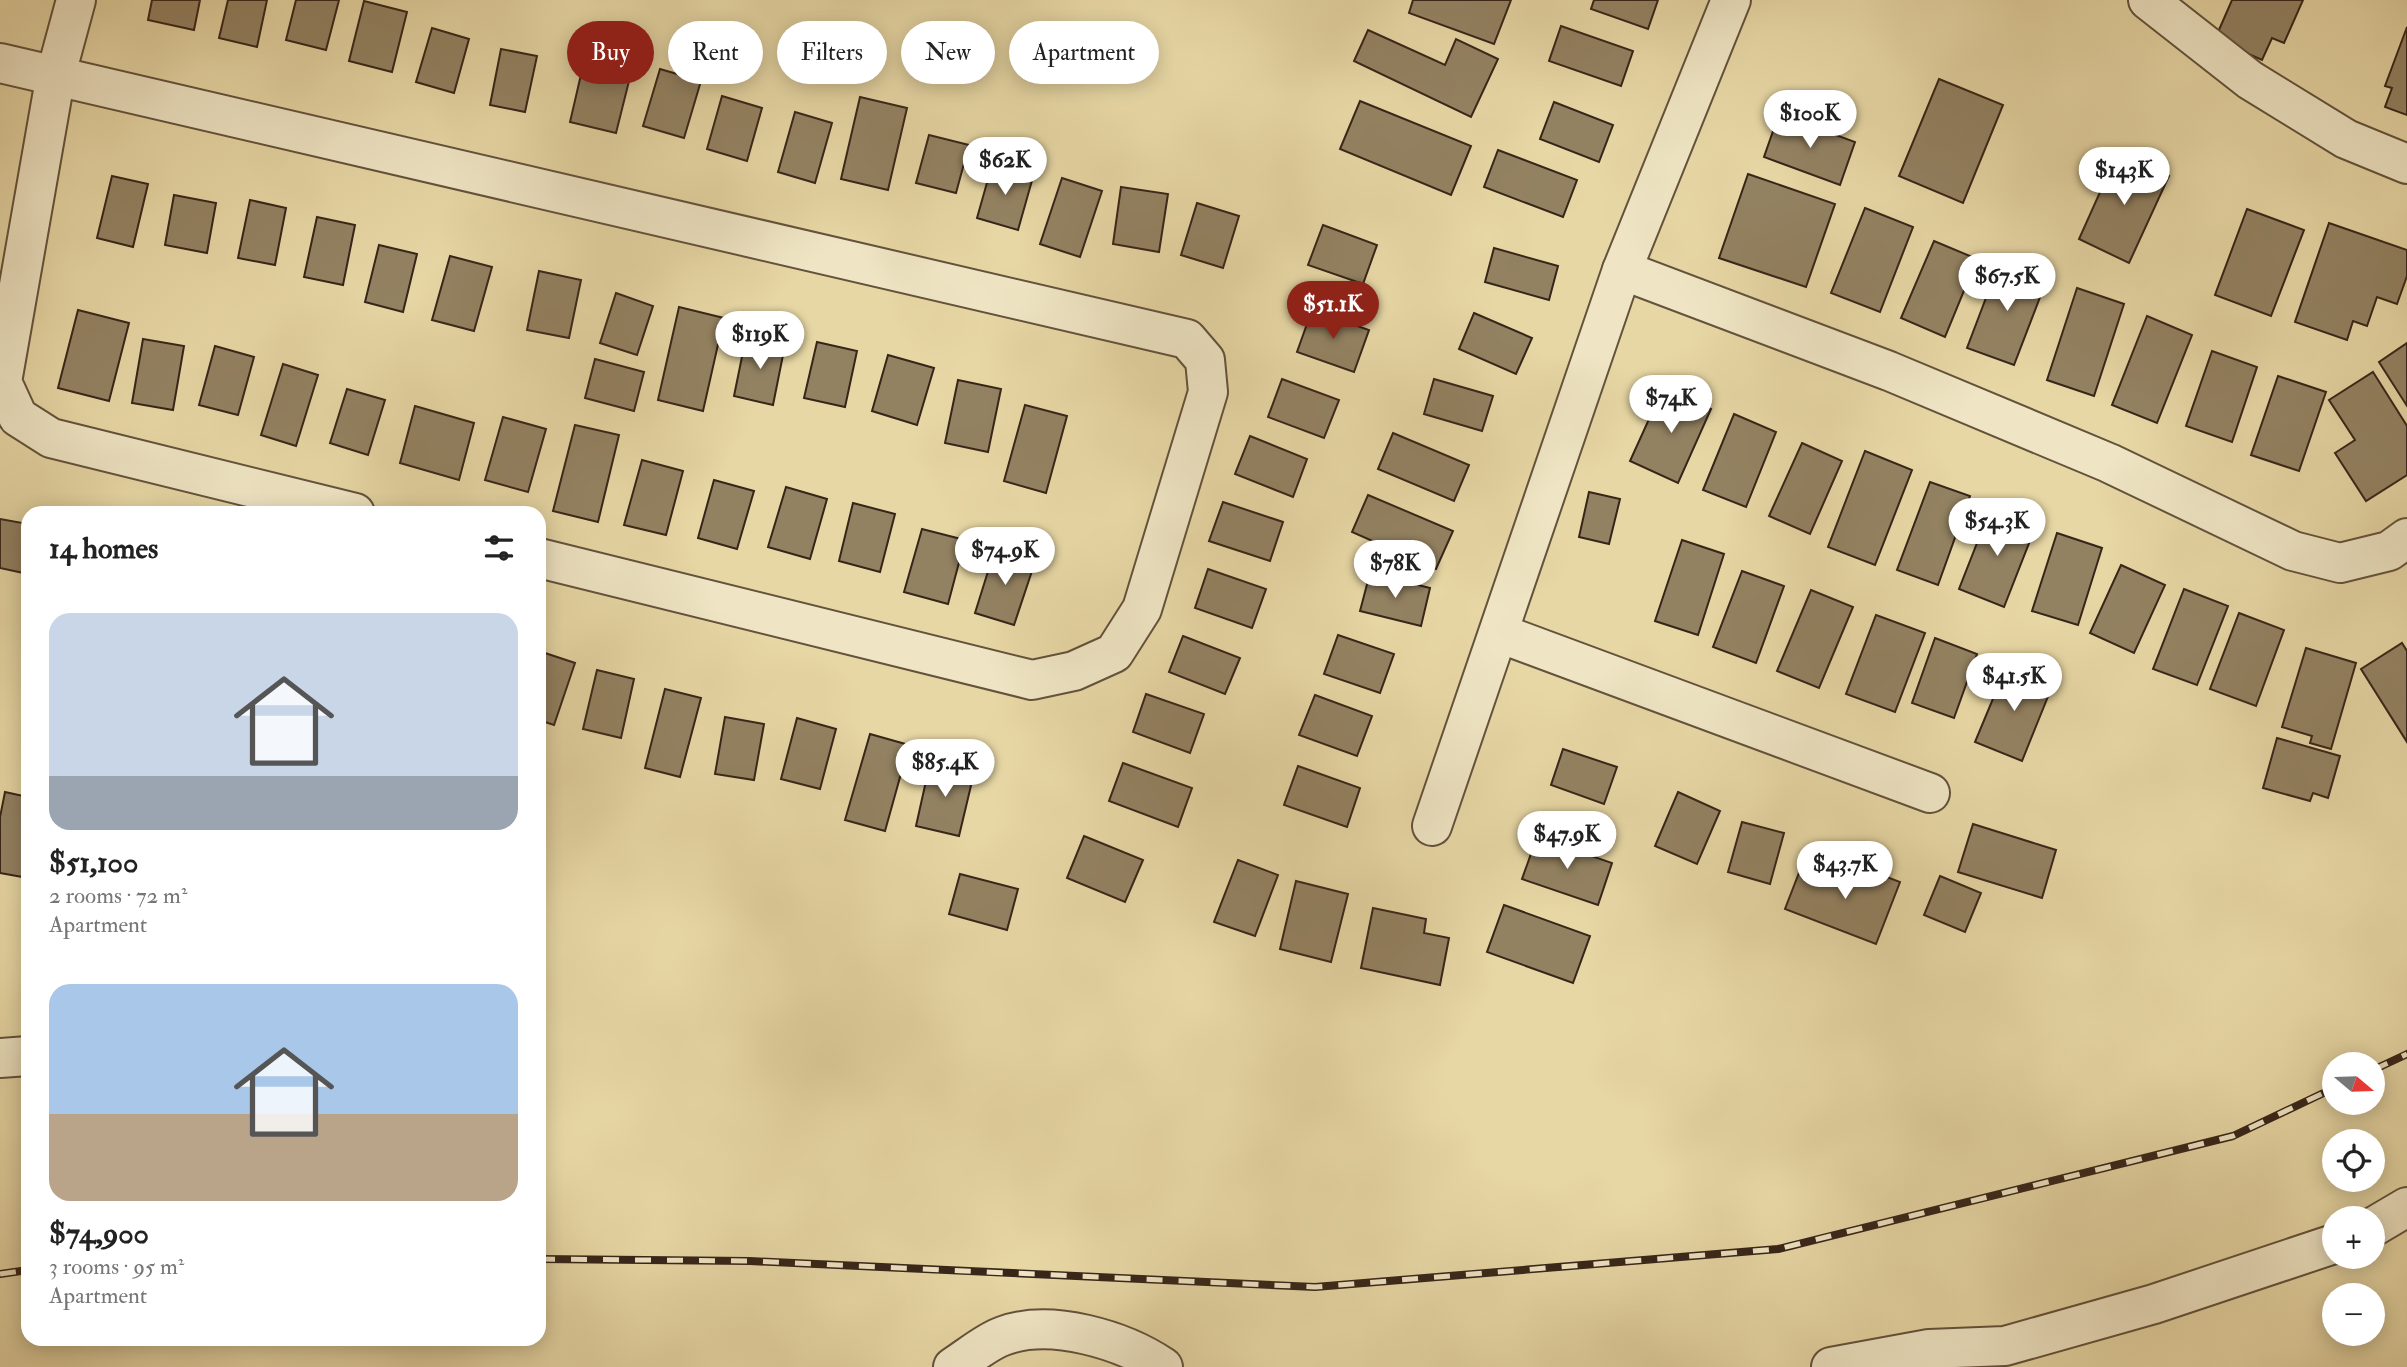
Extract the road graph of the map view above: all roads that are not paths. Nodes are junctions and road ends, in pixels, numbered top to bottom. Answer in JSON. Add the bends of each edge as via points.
{"nodes":[{"id":1,"x":76,"y":0,"type":"edge"},
{"id":2,"x":1731,"y":0,"type":"edge"},
{"id":3,"x":2148,"y":0,"type":"edge"},
{"id":4,"x":0,"y":63,"type":"edge"},
{"id":5,"x":56,"y":74,"type":"junction"},
{"id":6,"x":2407,"y":164,"type":"edge"},
{"id":7,"x":1622,"y":270,"type":"junction"},
{"id":8,"x":327,"y":506,"type":"edge"},
{"id":9,"x":2407,"y":538,"type":"edge"},
{"id":10,"x":546,"y":560,"type":"edge"},
{"id":11,"x":1499,"y":633,"type":"junction"},
{"id":12,"x":1930,"y":793,"type":"dead end"},
{"id":13,"x":1432,"y":826,"type":"dead end"},
{"id":14,"x":21,"y":1056,"type":"edge"},
{"id":15,"x":0,"y":1058,"type":"edge"},
{"id":16,"x":2407,"y":1207,"type":"edge"},
{"id":17,"x":2385,"y":1220,"type":"edge"},
{"id":18,"x":2322,"y":1248,"type":"edge"},
{"id":19,"x":953,"y":1367,"type":"edge"},
{"id":20,"x":1163,"y":1367,"type":"edge"},
{"id":21,"x":1831,"y":1367,"type":"edge"}],
"edges":[{"from":1,"to":5,"type":"street"},
{"from":2,"to":7,"type":"street"},
{"from":3,"to":6,"type":"street","via":[[2250,80],[2346,139]]},
{"from":4,"to":5,"type":"street"},
{"from":5,"to":8,"type":"street","via":[[2,382],[18,417],[51,438]]},
{"from":5,"to":10,"type":"street","via":[[1187,339],[1205,360],[1208,392],[1142,609],[1114,653],[1074,671],[1032,680]]},
{"from":7,"to":9,"type":"street","via":[[1889,371],[2109,463],[2293,551],[2340,563],[2389,551]]},
{"from":7,"to":11,"type":"street"},
{"from":11,"to":12,"type":"street"},
{"from":11,"to":13,"type":"street"},
{"from":14,"to":15,"type":"street"},
{"from":16,"to":17,"type":"street"},
{"from":18,"to":21,"type":"street","via":[[2154,1304],[2005,1346],[1929,1349]]},
{"from":19,"to":20,"type":"street","via":[[1002,1336],[1031,1328],[1091,1335]]}]}
